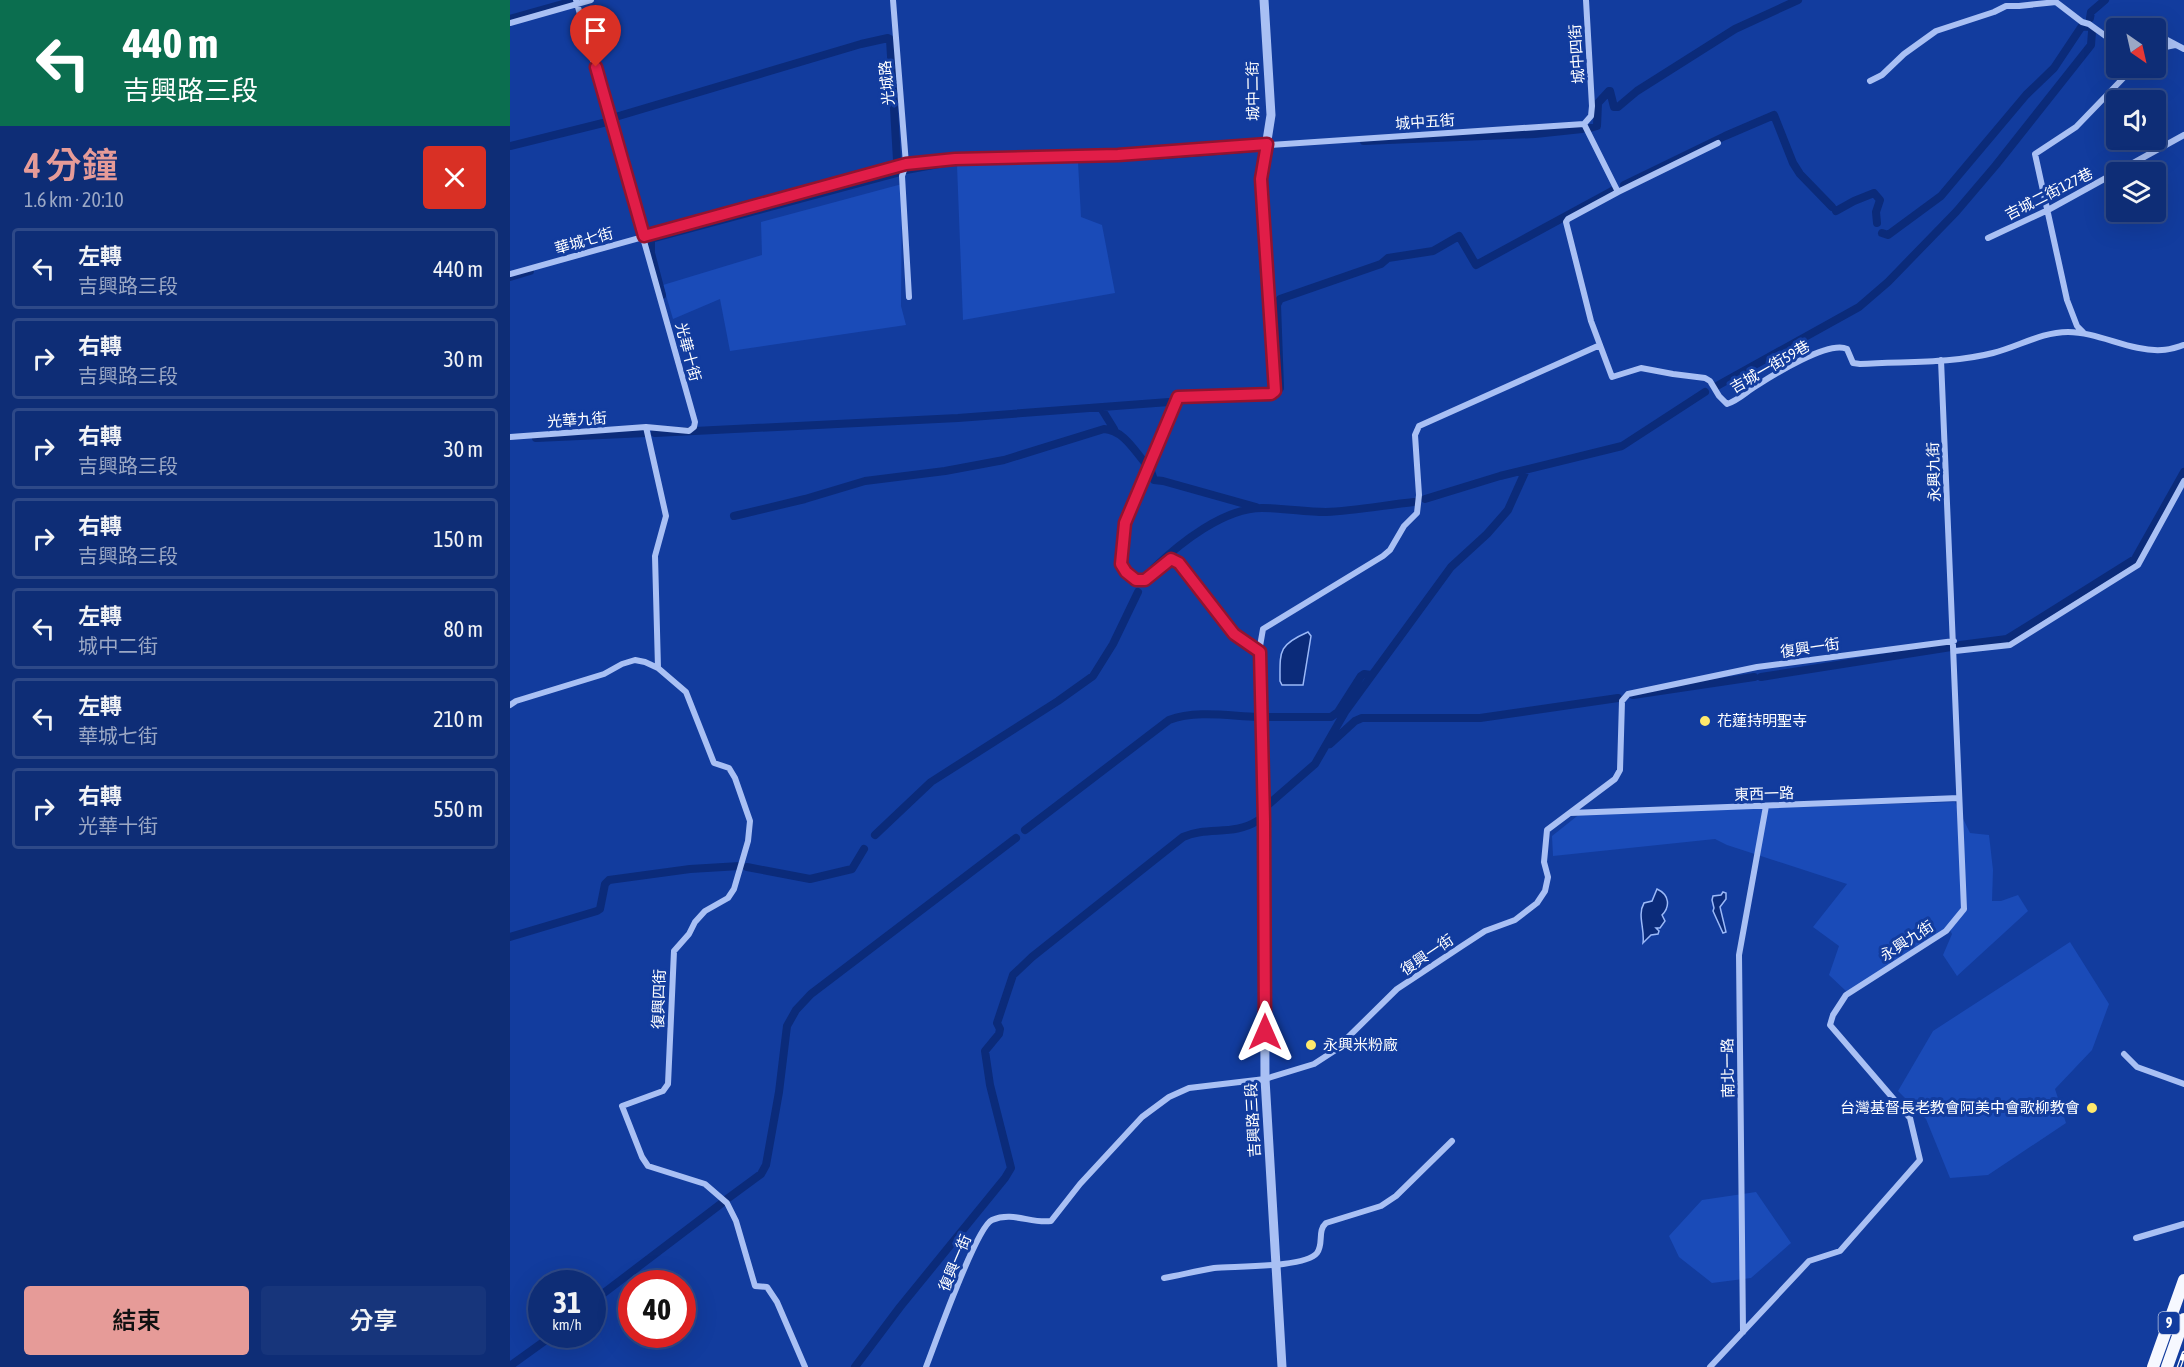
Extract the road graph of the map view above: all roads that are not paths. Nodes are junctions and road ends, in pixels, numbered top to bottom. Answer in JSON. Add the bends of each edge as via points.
{"nodes":[{"id":1,"x":591,"y":0,"type":"edge"},
{"id":2,"x":892,"y":0,"type":"edge"},
{"id":3,"x":1264,"y":0,"type":"edge"},
{"id":4,"x":1586,"y":0,"type":"edge"},
{"id":5,"x":577,"y":2,"type":"edge"},
{"id":6,"x":510,"y":23,"type":"edge"},
{"id":7,"x":2106,"y":36,"type":"edge"},
{"id":8,"x":2166,"y":40,"type":"edge"},
{"id":9,"x":2175,"y":45,"type":"junction"},
{"id":10,"x":2166,"y":47,"type":"edge"},
{"id":11,"x":2184,"y":49,"type":"edge"},
{"id":12,"x":2123,"y":78,"type":"edge"},
{"id":13,"x":1870,"y":81,"type":"dead end"},
{"id":14,"x":1584,"y":124,"type":"junction"},
{"id":15,"x":2184,"y":135,"type":"edge"},
{"id":16,"x":1718,"y":143,"type":"dead end"},
{"id":17,"x":1267,"y":144,"type":"junction"},
{"id":18,"x":906,"y":164,"type":"junction"},
{"id":19,"x":1618,"y":192,"type":"junction"},
{"id":20,"x":2049,"y":210,"type":"junction"},
{"id":21,"x":644,"y":236,"type":"junction"},
{"id":22,"x":1988,"y":238,"type":"dead end"},
{"id":23,"x":510,"y":274,"type":"edge"},
{"id":24,"x":909,"y":297,"type":"dead end"},
{"id":25,"x":2082,"y":332,"type":"junction"},
{"id":26,"x":1600,"y":345,"type":"junction"},
{"id":27,"x":2184,"y":345,"type":"edge"},
{"id":28,"x":1941,"y":360,"type":"junction"},
{"id":29,"x":646,"y":427,"type":"junction"},
{"id":30,"x":510,"y":437,"type":"edge"},
{"id":31,"x":2184,"y":481,"type":"edge"},
{"id":32,"x":1954,"y":641,"type":"junction"},
{"id":33,"x":1955,"y":651,"type":"junction"},
{"id":34,"x":1260,"y":652,"type":"junction"},
{"id":35,"x":658,"y":668,"type":"junction"},
{"id":36,"x":510,"y":705,"type":"edge"},
{"id":37,"x":1959,"y":798,"type":"junction"},
{"id":38,"x":1766,"y":806,"type":"junction"},
{"id":39,"x":1570,"y":813,"type":"junction"},
{"id":40,"x":2124,"y":1053,"type":"dead end"},
{"id":41,"x":1266,"y":1079,"type":"junction"},
{"id":42,"x":2184,"y":1084,"type":"edge"},
{"id":43,"x":1452,"y":1141,"type":"dead end"},
{"id":44,"x":2184,"y":1224,"type":"edge"},
{"id":45,"x":2136,"y":1238,"type":"dead end"},
{"id":46,"x":1276,"y":1265,"type":"junction"},
{"id":47,"x":1164,"y":1278,"type":"dead end"},
{"id":48,"x":2184,"y":1280,"type":"edge"},
{"id":49,"x":2184,"y":1319,"type":"edge"},
{"id":50,"x":1743,"y":1332,"type":"junction"},
{"id":51,"x":805,"y":1367,"type":"edge"},
{"id":52,"x":926,"y":1367,"type":"edge"},
{"id":53,"x":1282,"y":1367,"type":"edge"},
{"id":54,"x":1710,"y":1367,"type":"edge"},
{"id":55,"x":2153,"y":1367,"type":"edge"},
{"id":56,"x":2167,"y":1367,"type":"edge"}],
"edges":[{"from":1,"to":5,"type":"street"},
{"from":2,"to":18,"type":"street","name":"光城路"},
{"from":3,"to":17,"type":"street","name":"城中二街","via":[[1270,115]]},
{"from":4,"to":14,"type":"street","name":"城中四街","via":[[1592,106],[1591,116]]},
{"from":5,"to":6,"type":"street"},
{"from":5,"to":21,"type":"street","name":"光華十街"},
{"from":7,"to":13,"type":"street","via":[[2056,2],[2006,6],[1936,31]]},
{"from":8,"to":9,"type":"street"},
{"from":9,"to":10,"type":"street"},
{"from":9,"to":11,"type":"street"},
{"from":12,"to":20,"type":"street","via":[[2076,127],[2035,154]]},
{"from":14,"to":17,"type":"street","name":"城中五街"},
{"from":14,"to":19,"type":"street"},
{"from":15,"to":20,"type":"street","name":"吉城二街127巷"},
{"from":16,"to":19,"type":"street"},
{"from":17,"to":18,"type":"street","name":"華城七街"},
{"from":17,"to":34,"type":"street","name":"城中二街","via":[[1261,179],[1275,391],[1178,397],[1125,523],[1121,564],[1136,580],[1145,580],[1171,559],[1179,563],[1234,634]]},
{"from":18,"to":21,"type":"street","name":"華城七街"},
{"from":18,"to":24,"type":"street","name":"光城路","via":[[902,176]]},
{"from":19,"to":26,"type":"street","name":"吉城一街59巷","via":[[1566,222]]},
{"from":20,"to":22,"type":"street","name":"吉城二街127巷"},
{"from":20,"to":25,"type":"street","via":[[2067,300]]},
{"from":21,"to":23,"type":"street","name":"華城七街"},
{"from":21,"to":29,"type":"street","name":"光華十街","via":[[695,422],[689,431]]},
{"from":25,"to":27,"type":"street","name":"吉城一街59巷","via":[[2148,349]]},
{"from":25,"to":28,"type":"street","name":"吉城一街59巷","via":[[2056,333],[1992,354]]},
{"from":26,"to":28,"type":"street","name":"吉城一街59巷","via":[[1612,377],[1641,368],[1705,378],[1727,404],[1818,352],[1842,346],[1853,363],[1860,364]]},
{"from":26,"to":34,"type":"street","via":[[1419,426],[1415,435],[1417,513],[1383,556],[1263,629]]},
{"from":28,"to":32,"type":"street","name":"永興九街"},
{"from":29,"to":30,"type":"street","name":"光華九街"},
{"from":29,"to":35,"type":"street","via":[[666,516],[655,556]]},
{"from":31,"to":33,"type":"street","via":[[2138,565],[2010,645]]},
{"from":32,"to":33,"type":"street","name":"永興九街"},
{"from":32,"to":39,"type":"street","name":"復興一街","via":[[1757,667],[1628,694],[1622,701],[1620,770],[1615,779]]},
{"from":33,"to":37,"type":"street","name":"永興九街"},
{"from":34,"to":41,"type":"street","name":"吉興路三段"},
{"from":35,"to":36,"type":"street","name":"復興四街","via":[[635,660]]},
{"from":35,"to":51,"type":"street","name":"復興四街","via":[[686,692],[714,764],[729,768],[735,777],[750,821],[734,889],[728,898],[694,922],[674,951],[668,1084],[663,1091],[622,1106],[648,1166],[705,1184],[727,1203],[755,1286],[767,1287],[777,1302]]},
{"from":37,"to":38,"type":"street","name":"東西一路"},
{"from":37,"to":50,"type":"street","name":"永興九街","via":[[1964,909],[1946,931],[1846,995],[1830,1025],[1910,1118],[1920,1160],[1840,1251],[1809,1261]]},
{"from":38,"to":39,"type":"street","name":"東西一路"},
{"from":38,"to":50,"type":"street","name":"南北一路","via":[[1739,955]]},
{"from":39,"to":41,"type":"street","name":"復興一街","via":[[1547,830],[1544,862],[1548,876],[1537,903],[1515,920],[1485,931],[1397,988],[1329,1055],[1314,1064]]},
{"from":40,"to":42,"type":"street","via":[[2137,1067]]},
{"from":41,"to":46,"type":"street","name":"吉興路三段"},
{"from":41,"to":52,"type":"street","name":"復興一街","via":[[1189,1088],[1169,1097],[1142,1117],[1051,1221],[1018,1216],[991,1220],[982,1228]]},
{"from":43,"to":46,"type":"street","via":[[1381,1206],[1326,1223],[1316,1255]]},
{"from":44,"to":45,"type":"street"},
{"from":46,"to":47,"type":"street","via":[[1214,1268]]},
{"from":46,"to":53,"type":"street","name":"吉興路三段"},
{"from":48,"to":55,"type":"main road","number":"9"},
{"from":49,"to":56,"type":"main road","number":"9"},
{"from":50,"to":54,"type":"street","name":"永興九街"}]}
